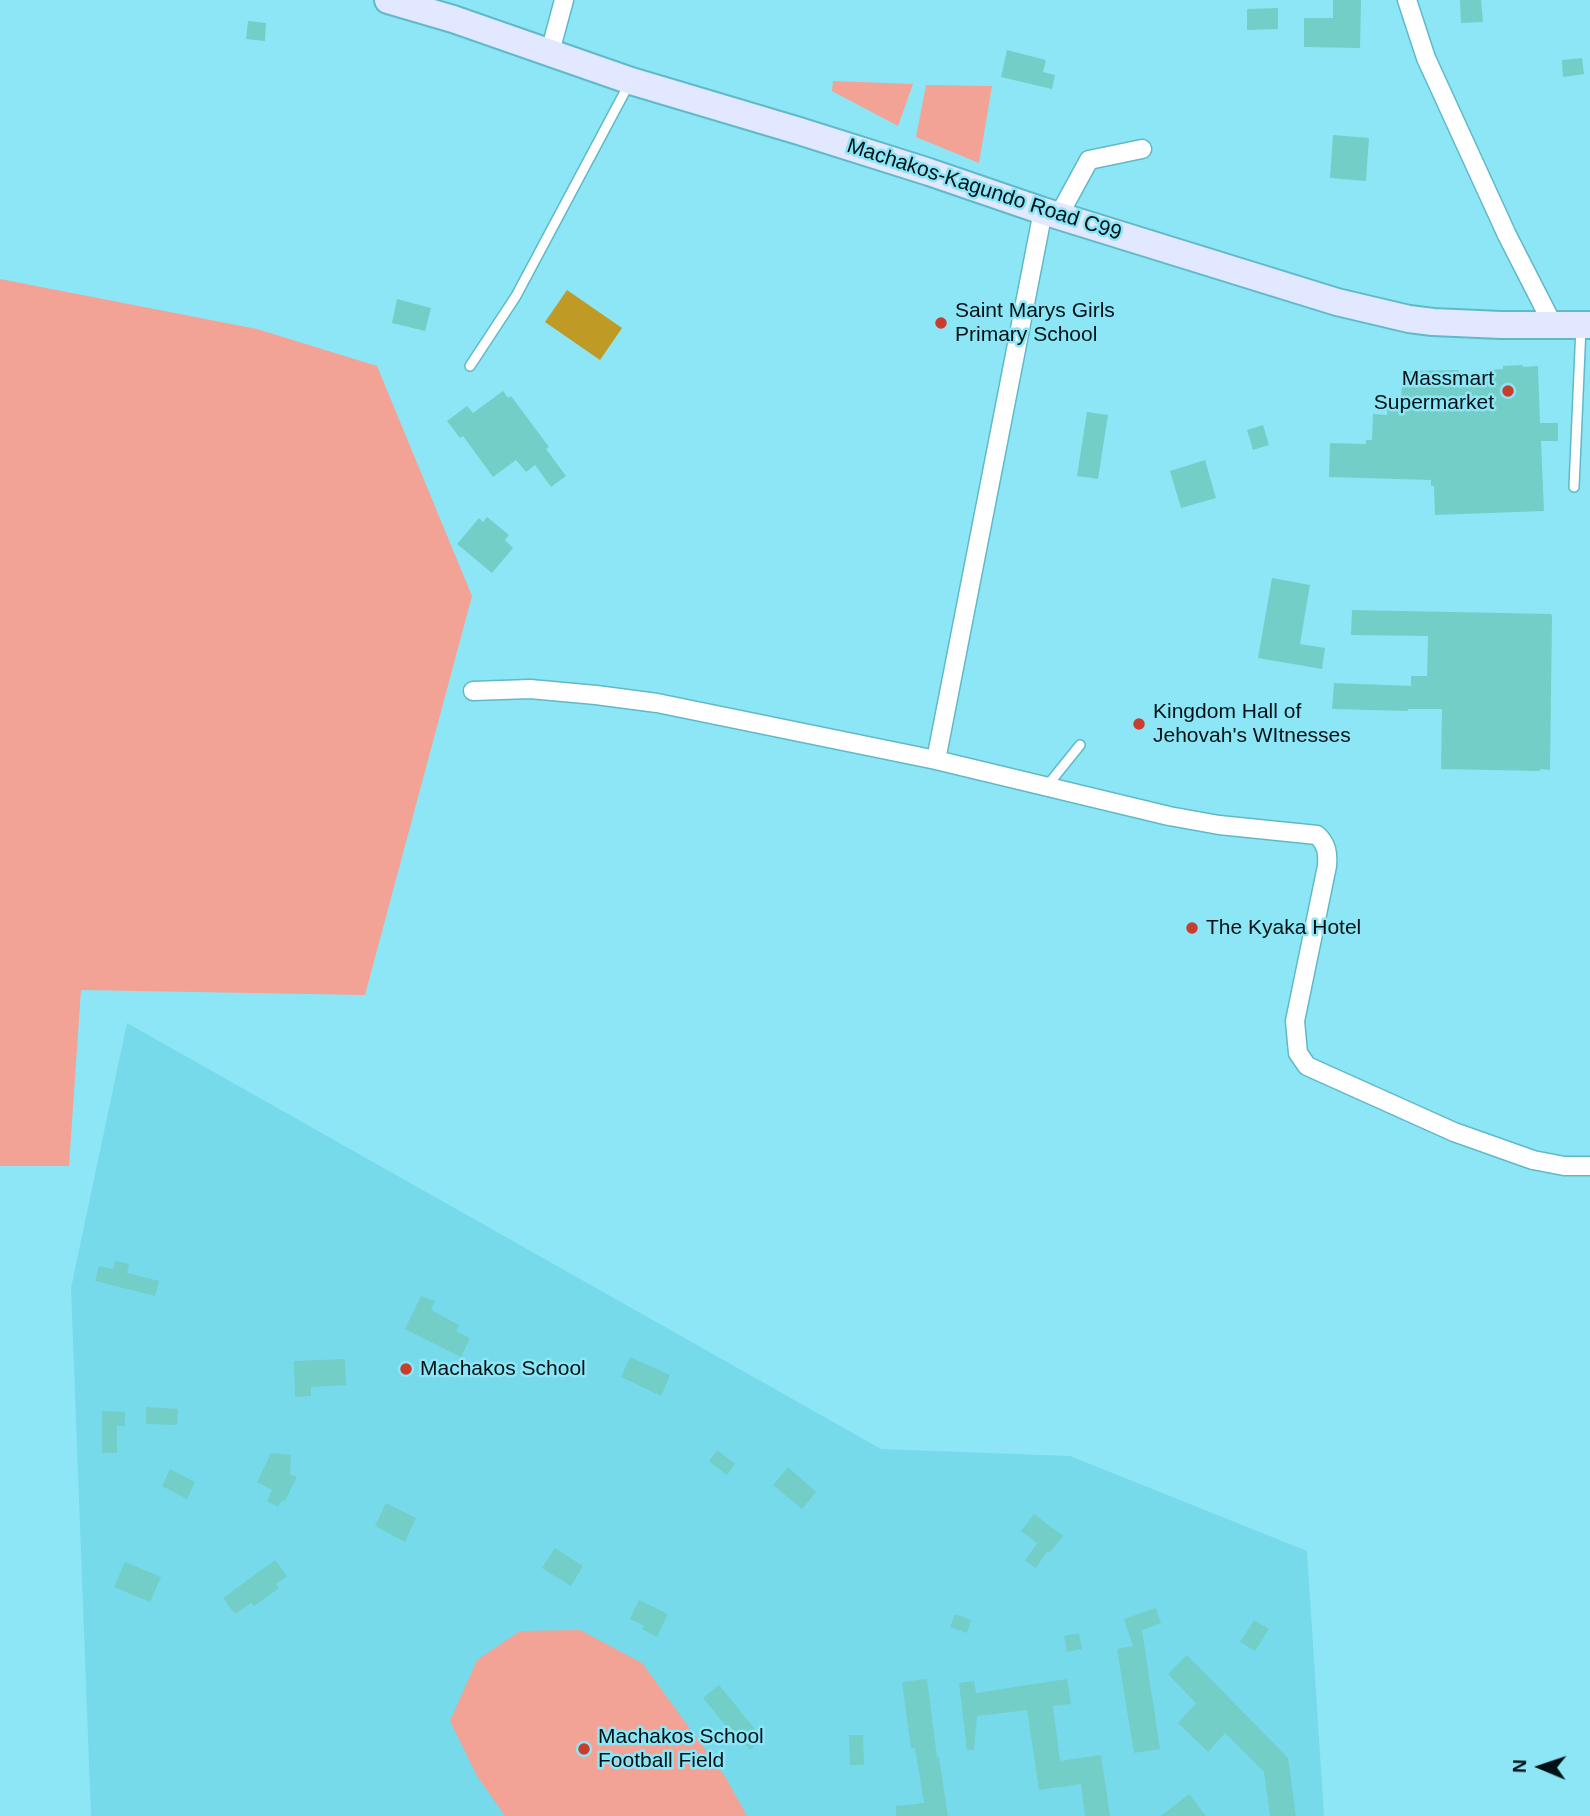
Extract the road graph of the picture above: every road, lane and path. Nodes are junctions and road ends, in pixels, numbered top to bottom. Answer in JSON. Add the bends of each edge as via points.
{"nodes":[{"id":1,"x":388,"y":0,"type":"edge"},
{"id":2,"x":564,"y":0,"type":"edge"},
{"id":3,"x":1407,"y":0,"type":"edge"},
{"id":4,"x":550,"y":52,"type":"junction"},
{"id":5,"x":631,"y":81,"type":"junction"},
{"id":6,"x":1142,"y":149,"type":"dead end"},
{"id":7,"x":1051,"y":213,"type":"junction"},
{"id":8,"x":1553,"y":325,"type":"junction"},
{"id":9,"x":1586,"y":325,"type":"edge"},
{"id":10,"x":470,"y":366,"type":"dead end"},
{"id":11,"x":1574,"y":487,"type":"dead end"},
{"id":12,"x":473,"y":691,"type":"dead end"},
{"id":13,"x":1080,"y":745,"type":"dead end"},
{"id":14,"x":936,"y":760,"type":"junction"},
{"id":15,"x":1047,"y":786,"type":"junction"},
{"id":16,"x":1590,"y":1166,"type":"edge"}],
"edges":[{"from":1,"to":4,"type":"main road","name":"Machakos-Kagundo Road C99"},
{"from":2,"to":4,"type":"street"},
{"from":3,"to":8,"type":"street","via":[[1426,58]]},
{"from":4,"to":5,"type":"main road","name":"Machakos-Kagundo Road C99"},
{"from":5,"to":7,"type":"main road","name":"Machakos-Kagundo Road C99"},
{"from":5,"to":10,"type":"lane","via":[[516,296]]},
{"from":6,"to":7,"type":"street","via":[[1089,160]]},
{"from":7,"to":8,"type":"main road","name":"Machakos-Kagundo Road C99","via":[[1385,314],[1433,322]]},
{"from":7,"to":14,"type":"street"},
{"from":8,"to":9,"type":"main road","name":"Machakos-Kagundo Road C99"},
{"from":9,"to":11,"type":"lane"},
{"from":12,"to":14,"type":"street","via":[[530,689],[657,703]]},
{"from":13,"to":15,"type":"lane"},
{"from":14,"to":15,"type":"street"},
{"from":15,"to":16,"type":"street","via":[[1168,816],[1317,835],[1324,842],[1327,866],[1295,1021],[1298,1053],[1307,1066],[1454,1132],[1532,1160]]}]}
